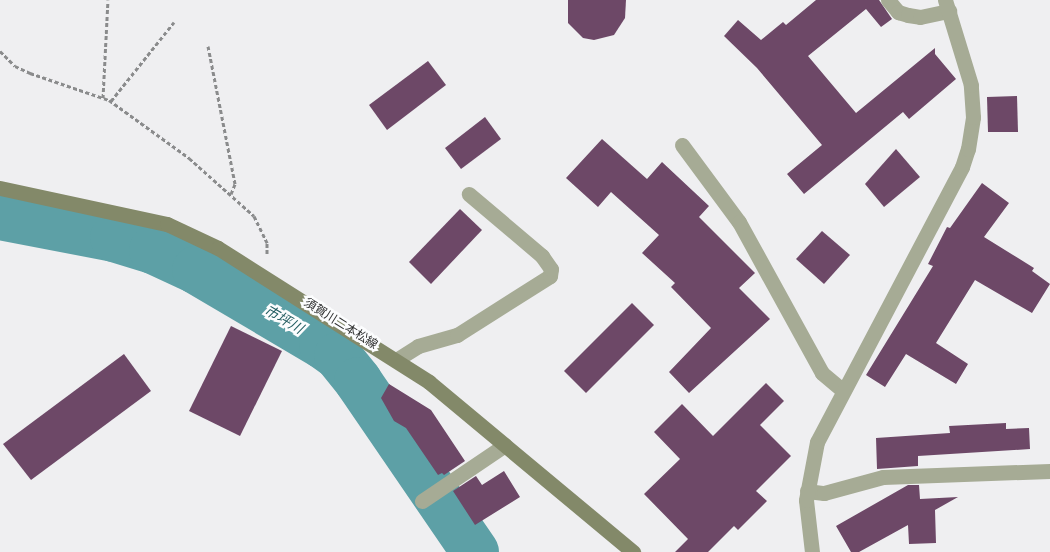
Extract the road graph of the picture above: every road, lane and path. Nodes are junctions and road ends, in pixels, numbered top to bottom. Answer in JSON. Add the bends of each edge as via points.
{"nodes":[{"id":1,"x":108,"y":0,"type":"edge"},
{"id":2,"x":888,"y":0,"type":"edge"},
{"id":3,"x":947,"y":6,"type":"edge"},
{"id":4,"x":174,"y":22,"type":"dead end"},
{"id":5,"x":208,"y":46,"type":"dead end"},
{"id":6,"x":0,"y":51,"type":"edge"},
{"id":7,"x":103,"y":98,"type":"junction"},
{"id":8,"x":111,"y":101,"type":"junction"},
{"id":9,"x":682,"y":145,"type":"dead end"},
{"id":10,"x":0,"y":188,"type":"edge"},
{"id":11,"x":231,"y":194,"type":"junction"},
{"id":12,"x":469,"y":194,"type":"dead end"},
{"id":13,"x":264,"y":262,"type":"dead end"},
{"id":14,"x":396,"y":360,"type":"junction"},
{"id":15,"x":842,"y":390,"type":"junction"},
{"id":16,"x":505,"y":446,"type":"junction"},
{"id":17,"x":1050,"y":471,"type":"edge"},
{"id":18,"x":807,"y":491,"type":"junction"},
{"id":19,"x":422,"y":501,"type":"dead end"},
{"id":20,"x":633,"y":552,"type":"edge"},
{"id":21,"x":812,"y":552,"type":"edge"}],
"edges":[{"from":1,"to":7,"type":"path"},
{"from":2,"to":3,"type":"street","via":[[898,12],[920,17]]},
{"from":3,"to":15,"type":"street","via":[[971,85],[974,116],[968,149],[917,253]]},
{"from":4,"to":8,"type":"path"},
{"from":5,"to":11,"type":"path","via":[[235,184]]},
{"from":6,"to":7,"type":"path","via":[[15,66],[30,73]]},
{"from":7,"to":8,"type":"path"},
{"from":8,"to":11,"type":"path","via":[[189,158]]},
{"from":9,"to":15,"type":"street","via":[[739,222],[822,373]]},
{"from":10,"to":14,"type":"main road","name":"須賀川二本松線","via":[[89,205],[167,224],[192,234]]},
{"from":11,"to":13,"type":"path","via":[[261,227],[267,243]]},
{"from":12,"to":14,"type":"street","via":[[542,256],[552,269],[550,276],[457,335],[418,346]]},
{"from":14,"to":16,"type":"main road","name":"須賀川二本松線","via":[[429,382]]},
{"from":15,"to":18,"type":"street","via":[[817,442]]},
{"from":16,"to":19,"type":"street"},
{"from":16,"to":20,"type":"main road","name":"須賀川二本松線"},
{"from":17,"to":18,"type":"street","via":[[883,477],[824,493]]},
{"from":18,"to":21,"type":"street"}]}
